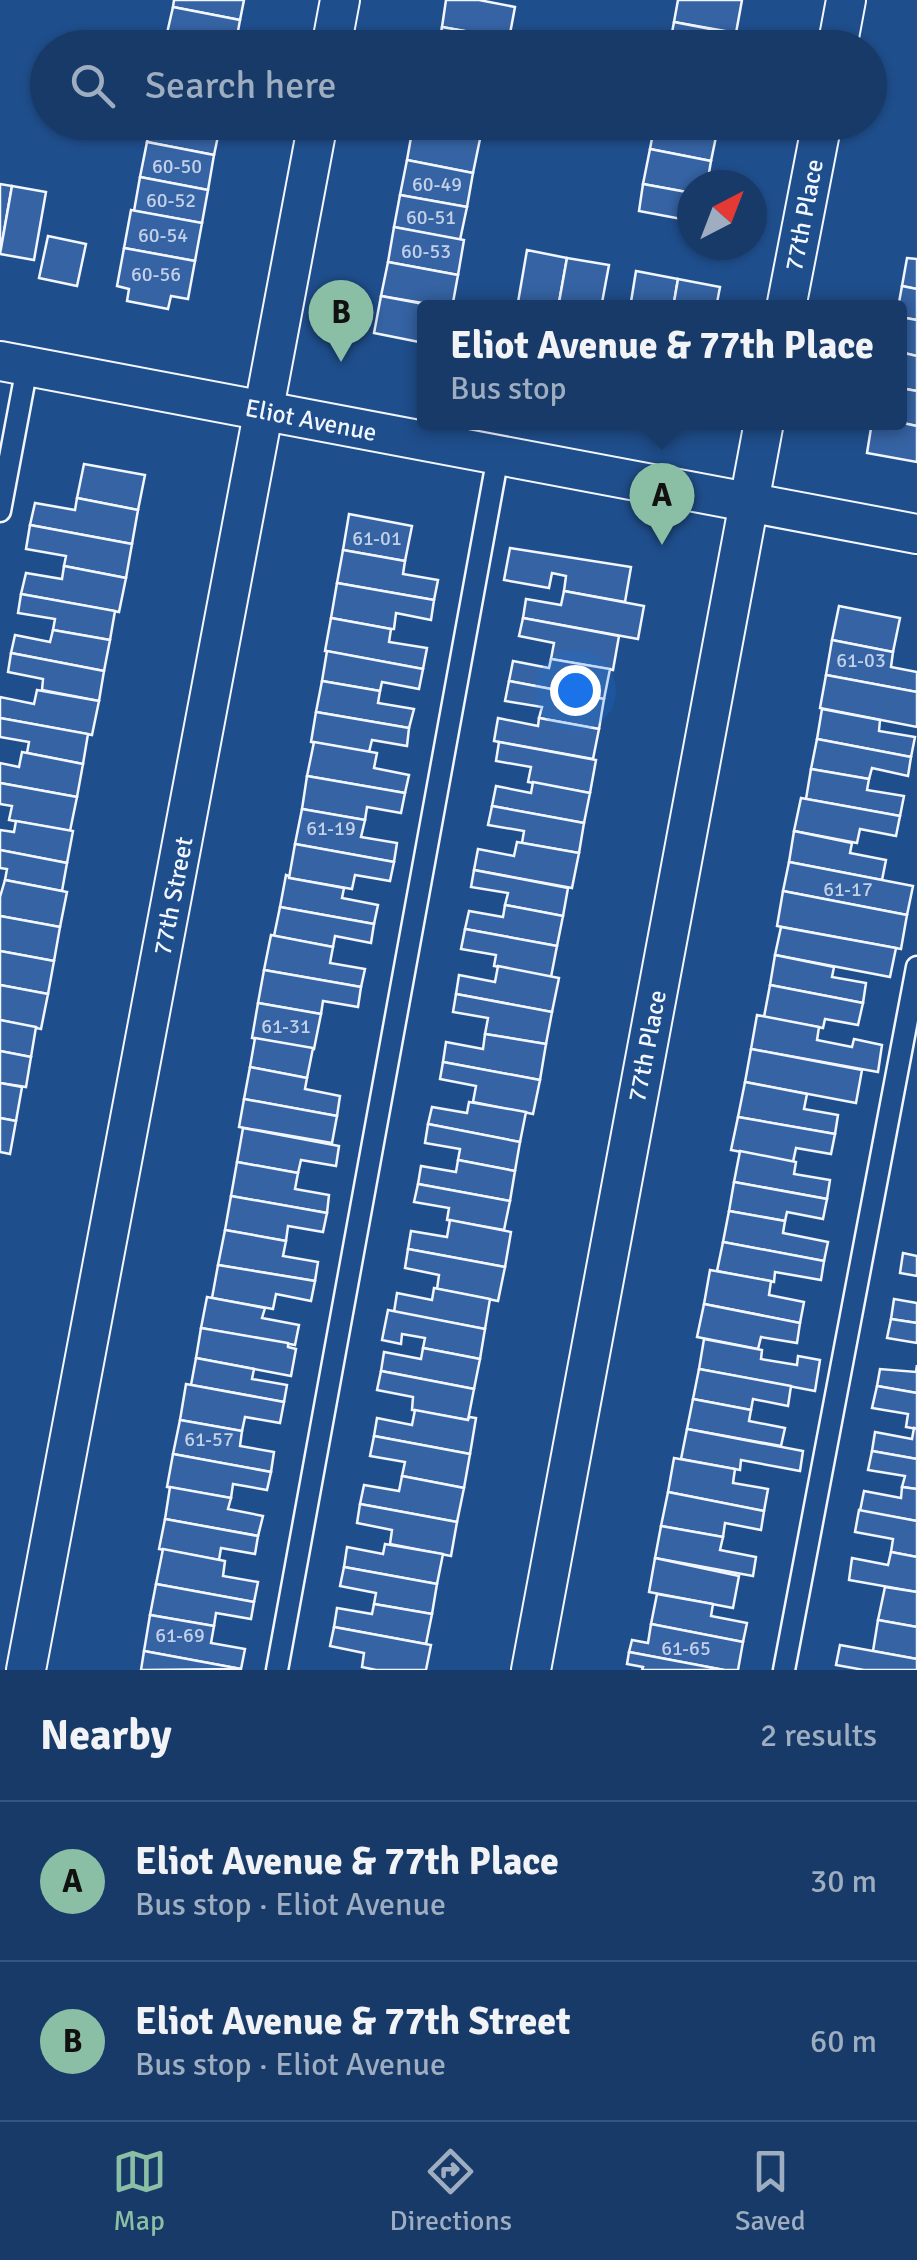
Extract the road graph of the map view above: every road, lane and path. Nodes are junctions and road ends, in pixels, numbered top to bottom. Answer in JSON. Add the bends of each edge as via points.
{"nodes":[{"id":1,"x":340,"y":0,"type":"edge"},
{"id":2,"x":846,"y":0,"type":"edge"},
{"id":3,"x":334,"y":30,"type":"edge"},
{"id":4,"x":840,"y":30,"type":"edge"},
{"id":5,"x":315,"y":140,"type":"edge"},
{"id":6,"x":819,"y":140,"type":"edge"},
{"id":7,"x":788,"y":300,"type":"edge"},
{"id":8,"x":14,"y":364,"type":"edge"},
{"id":9,"x":265,"y":411,"type":"junction"},
{"id":10,"x":763,"y":430,"type":"edge"},
{"id":11,"x":498,"y":456,"type":"junction"},
{"id":12,"x":749,"y":503,"type":"junction"},
{"id":13,"x":0,"y":511,"type":"edge"},
{"id":14,"x":917,"y":534,"type":"edge"},
{"id":15,"x":917,"y":967,"type":"edge"},
{"id":16,"x":26,"y":1670,"type":"edge"},
{"id":17,"x":277,"y":1670,"type":"edge"},
{"id":18,"x":531,"y":1670,"type":"edge"},
{"id":19,"x":784,"y":1670,"type":"edge"}],
"edges":[{"from":1,"to":3,"type":"street"},
{"from":2,"to":4,"type":"street"},
{"from":5,"to":9,"type":"street","name":"77th Street"},
{"from":6,"to":7,"type":"street","name":"77th Place"},
{"from":8,"to":9,"type":"street","name":"Eliot Avenue"},
{"from":8,"to":13,"type":"lane"},
{"from":9,"to":11,"type":"street","name":"Eliot Avenue"},
{"from":9,"to":16,"type":"street","name":"77th Street"},
{"from":10,"to":12,"type":"street","name":"77th Place"},
{"from":11,"to":12,"type":"street","name":"Eliot Avenue"},
{"from":11,"to":17,"type":"lane"},
{"from":12,"to":14,"type":"street","name":"Eliot Avenue"},
{"from":12,"to":18,"type":"street","name":"77th Place"},
{"from":15,"to":19,"type":"lane"}]}
